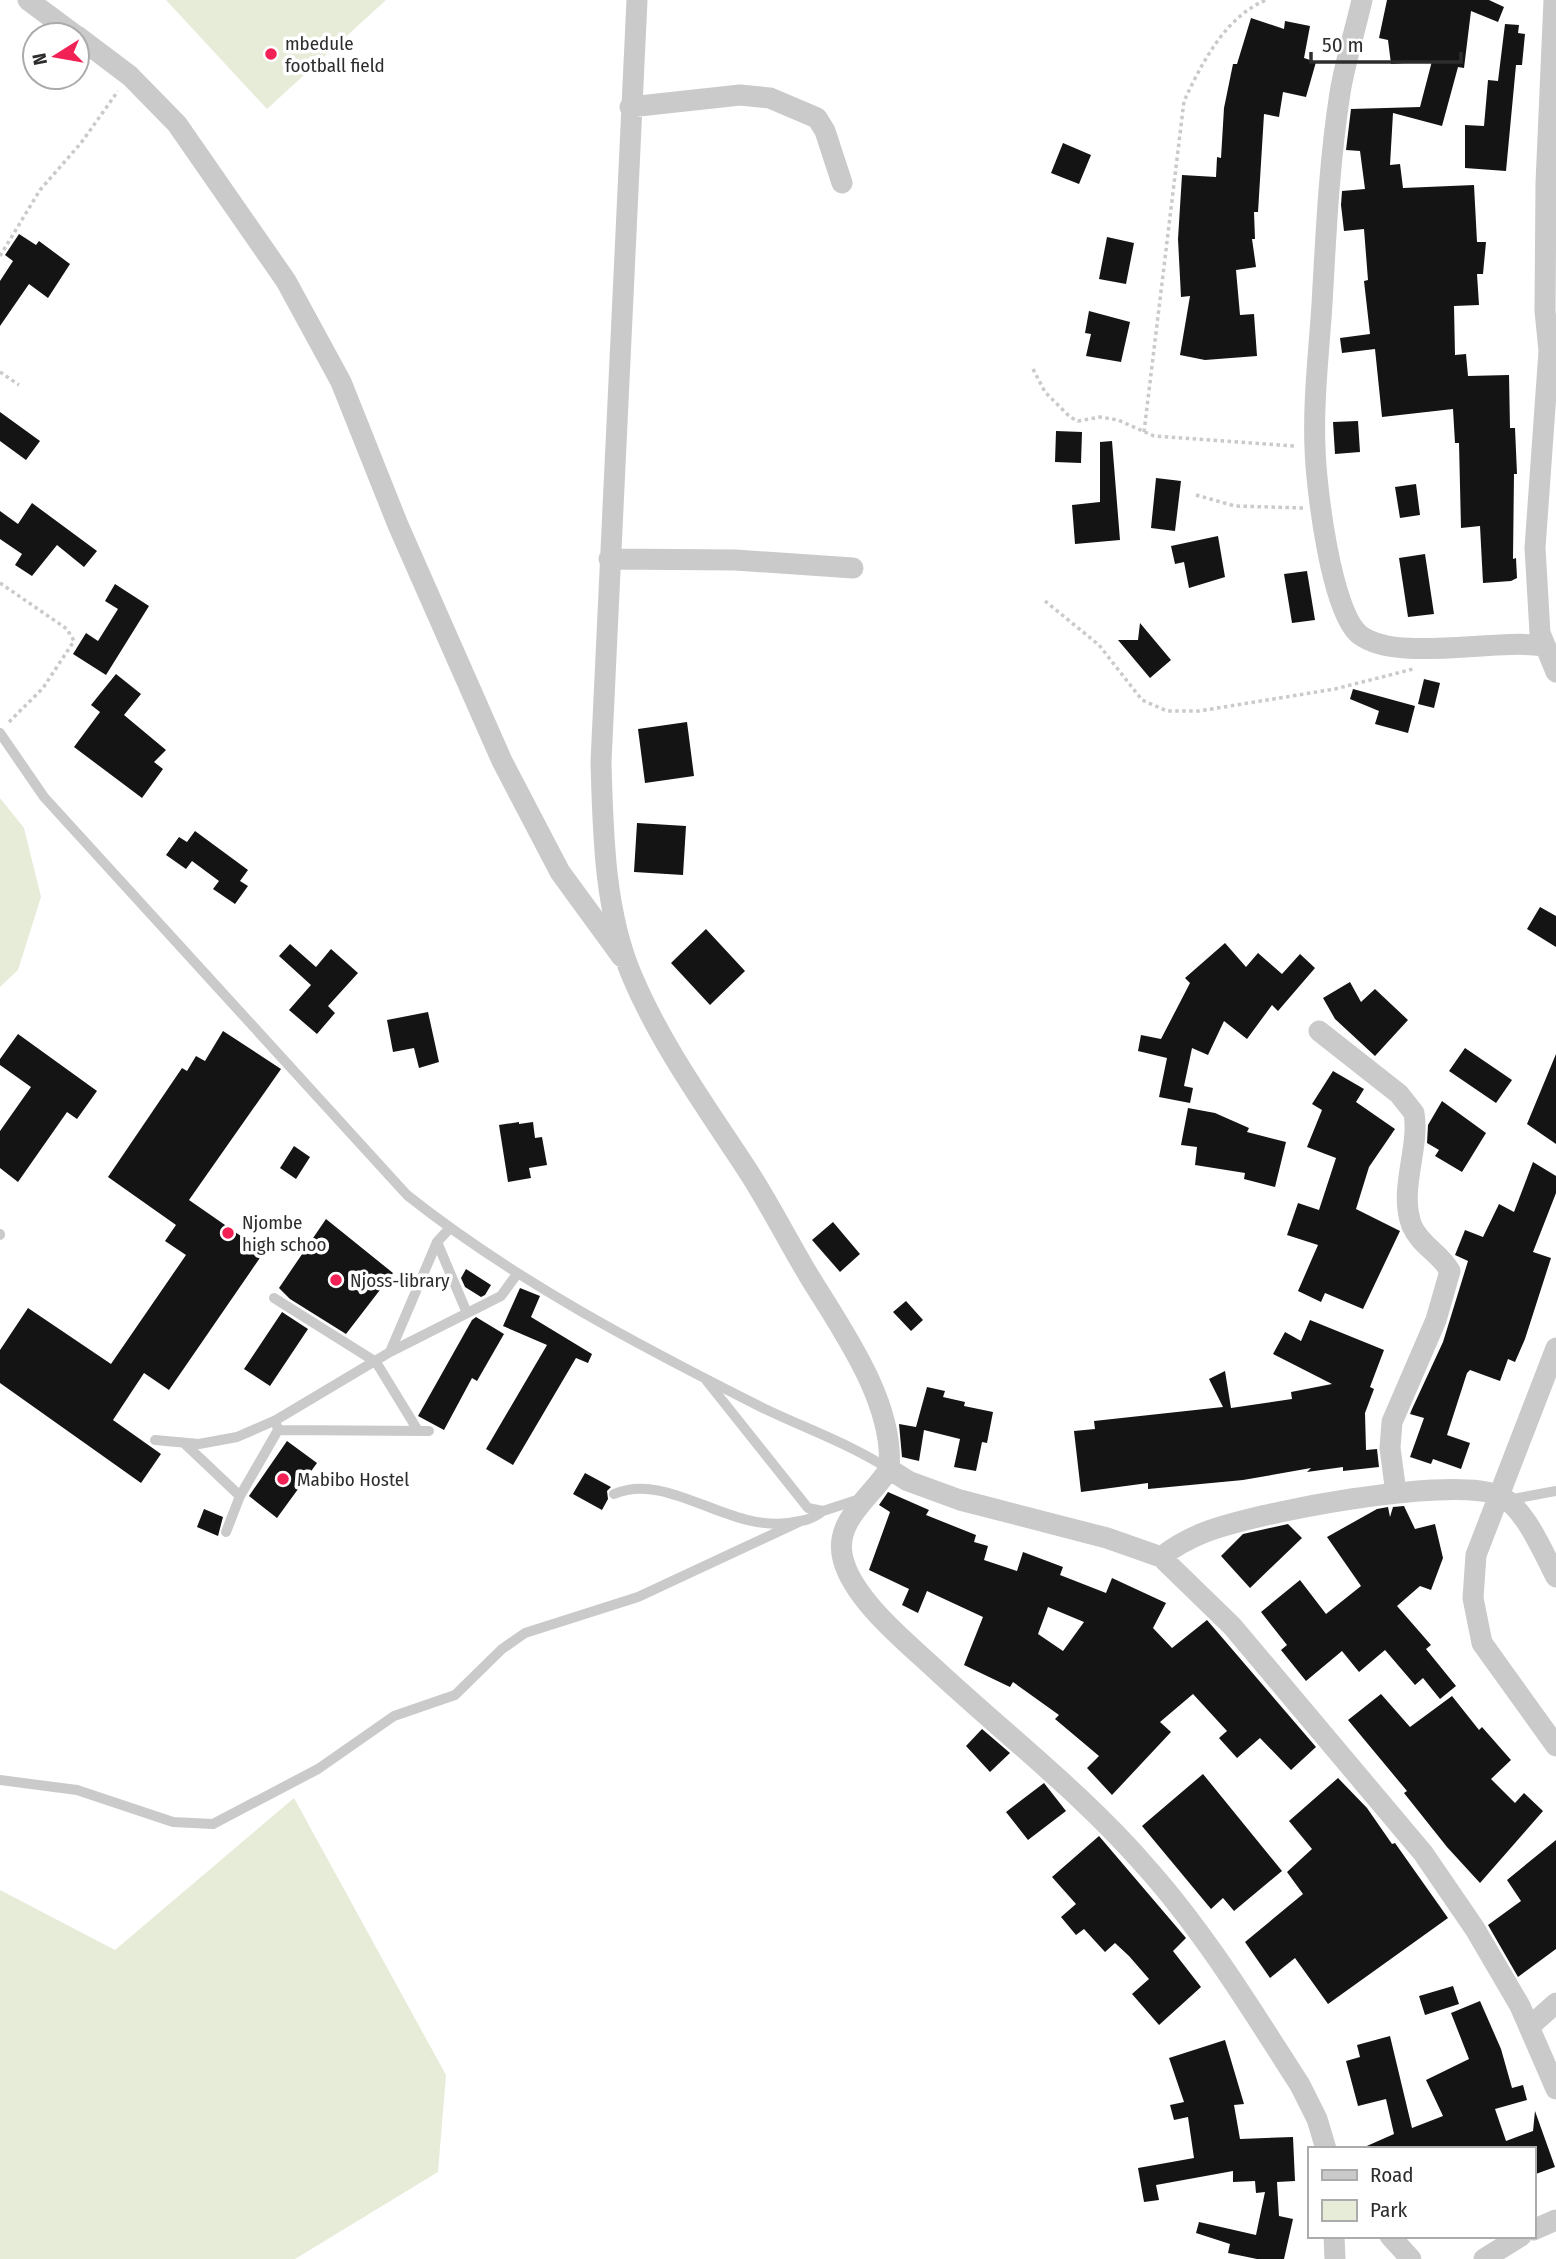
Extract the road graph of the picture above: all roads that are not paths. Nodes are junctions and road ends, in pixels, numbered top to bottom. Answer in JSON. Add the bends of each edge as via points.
{"nodes":[{"id":1,"x":28,"y":0,"type":"edge"},
{"id":2,"x":637,"y":0,"type":"edge"},
{"id":3,"x":1362,"y":0,"type":"edge"},
{"id":4,"x":1553,"y":0,"type":"edge"},
{"id":5,"x":56,"y":21,"type":"edge"},
{"id":6,"x":91,"y":47,"type":"edge"},
{"id":7,"x":630,"y":107,"type":"junction"},
{"id":8,"x":842,"y":183,"type":"dead end"},
{"id":9,"x":1553,"y":352,"type":"edge"},
{"id":10,"x":609,"y":559,"type":"junction"},
{"id":11,"x":853,"y":568,"type":"dead end"},
{"id":12,"x":1544,"y":646,"type":"junction"},
{"id":13,"x":1556,"y":672,"type":"edge"},
{"id":14,"x":0,"y":732,"type":"edge"},
{"id":15,"x":626,"y":961,"type":"junction"},
{"id":16,"x":1320,"y":1031,"type":"dead end"},
{"id":17,"x":449,"y":1229,"type":"junction"},
{"id":18,"x":437,"y":1242,"type":"junction"},
{"id":19,"x":517,"y":1274,"type":"junction"},
{"id":20,"x":274,"y":1298,"type":"dead end"},
{"id":21,"x":467,"y":1313,"type":"junction"},
{"id":22,"x":1556,"y":1348,"type":"edge"},
{"id":23,"x":390,"y":1352,"type":"junction"},
{"id":24,"x":376,"y":1362,"type":"junction"},
{"id":25,"x":703,"y":1376,"type":"junction"},
{"id":26,"x":277,"y":1425,"type":"junction"},
{"id":27,"x":155,"y":1440,"type":"dead end"},
{"id":28,"x":184,"y":1443,"type":"junction"},
{"id":29,"x":889,"y":1469,"type":"junction"},
{"id":30,"x":1556,"y":1491,"type":"edge"},
{"id":31,"x":1396,"y":1493,"type":"junction"},
{"id":32,"x":614,"y":1494,"type":"dead end"},
{"id":33,"x":240,"y":1496,"type":"junction"},
{"id":34,"x":866,"y":1497,"type":"junction"},
{"id":35,"x":1502,"y":1498,"type":"junction"},
{"id":36,"x":823,"y":1511,"type":"junction"},
{"id":37,"x":801,"y":1521,"type":"junction"},
{"id":38,"x":226,"y":1532,"type":"dead end"},
{"id":39,"x":1161,"y":1557,"type":"junction"},
{"id":40,"x":1556,"y":1577,"type":"edge"},
{"id":41,"x":1556,"y":1746,"type":"edge"},
{"id":42,"x":0,"y":1780,"type":"edge"},
{"id":43,"x":1556,"y":2003,"type":"edge"},
{"id":44,"x":1529,"y":2027,"type":"junction"},
{"id":45,"x":1556,"y":2089,"type":"edge"},
{"id":46,"x":1324,"y":2147,"type":"edge"},
{"id":47,"x":1556,"y":2220,"type":"edge"},
{"id":48,"x":1535,"y":2229,"type":"edge"},
{"id":49,"x":1334,"y":2238,"type":"edge"},
{"id":50,"x":1392,"y":2238,"type":"edge"},
{"id":51,"x":1518,"y":2238,"type":"edge"},
{"id":52,"x":1335,"y":2259,"type":"edge"},
{"id":53,"x":1411,"y":2259,"type":"edge"},
{"id":54,"x":1484,"y":2259,"type":"edge"}],
"edges":[{"from":1,"to":5,"type":"street"},
{"from":2,"to":7,"type":"street"},
{"from":3,"to":12,"type":"street","via":[[1340,90],[1332,157],[1315,448],[1342,608],[1361,636],[1384,645],[1418,649],[1497,643]]},
{"from":4,"to":9,"type":"street","via":[[1545,311]]},
{"from":6,"to":15,"type":"street","via":[[130,76],[177,124],[286,281],[341,382],[502,761],[560,873]]},
{"from":7,"to":8,"type":"street","via":[[740,95],[770,98],[817,118]]},
{"from":7,"to":10,"type":"street"},
{"from":9,"to":12,"type":"street","via":[[1535,548]]},
{"from":10,"to":11,"type":"street","via":[[735,560]]},
{"from":10,"to":15,"type":"street","via":[[602,810],[613,906]]},
{"from":12,"to":13,"type":"street"},
{"from":14,"to":17,"type":"lane","via":[[44,797],[184,953],[407,1195]]},
{"from":15,"to":29,"type":"street","via":[[650,1016],[750,1174],[860,1362],[886,1433]]},
{"from":16,"to":31,"type":"street","via":[[1415,1112],[1410,1219],[1416,1234],[1450,1271],[1436,1320],[1392,1422]]},
{"from":17,"to":18,"type":"lane"},
{"from":17,"to":19,"type":"lane"},
{"from":18,"to":21,"type":"lane"},
{"from":18,"to":23,"type":"lane"},
{"from":19,"to":21,"type":"lane","via":[[501,1296]]},
{"from":19,"to":25,"type":"lane"},
{"from":20,"to":24,"type":"lane"},
{"from":21,"to":23,"type":"lane"},
{"from":22,"to":35,"type":"street"},
{"from":23,"to":24,"type":"lane"},
{"from":24,"to":26,"type":"lane"},
{"from":24,"to":26,"type":"lane","via":[[423,1430]]},
{"from":25,"to":29,"type":"lane","via":[[857,1448]]},
{"from":25,"to":36,"type":"lane","via":[[800,1501]]},
{"from":26,"to":28,"type":"lane","via":[[237,1437]]},
{"from":26,"to":33,"type":"lane"},
{"from":27,"to":28,"type":"lane"},
{"from":28,"to":33,"type":"lane"},
{"from":29,"to":34,"type":"street"},
{"from":29,"to":39,"type":"street","via":[[949,1496]]},
{"from":30,"to":35,"type":"lane"},
{"from":31,"to":35,"type":"street","via":[[1463,1492]]},
{"from":31,"to":39,"type":"street","via":[[1226,1525]]},
{"from":32,"to":37,"type":"lane","via":[[661,1490],[757,1523]]},
{"from":33,"to":38,"type":"lane"},
{"from":34,"to":36,"type":"lane"},
{"from":34,"to":46,"type":"street","via":[[846,1524],[840,1546],[845,1568],[902,1639],[1062,1779],[1147,1867],[1300,2085]]},
{"from":35,"to":40,"type":"street","via":[[1528,1526]]},
{"from":35,"to":41,"type":"street","via":[[1476,1555],[1476,1625],[1482,1643]]},
{"from":36,"to":37,"type":"lane"},
{"from":37,"to":42,"type":"lane","via":[[638,1597],[525,1633],[455,1695],[394,1716],[318,1769],[213,1824],[173,1822],[66,1787]]},
{"from":39,"to":44,"type":"street","via":[[1232,1626],[1423,1853],[1475,1929]]},
{"from":43,"to":44,"type":"street"},
{"from":44,"to":45,"type":"street"},
{"from":47,"to":48,"type":"street"},
{"from":49,"to":52,"type":"street"},
{"from":50,"to":53,"type":"street"},
{"from":51,"to":54,"type":"street"}]}
